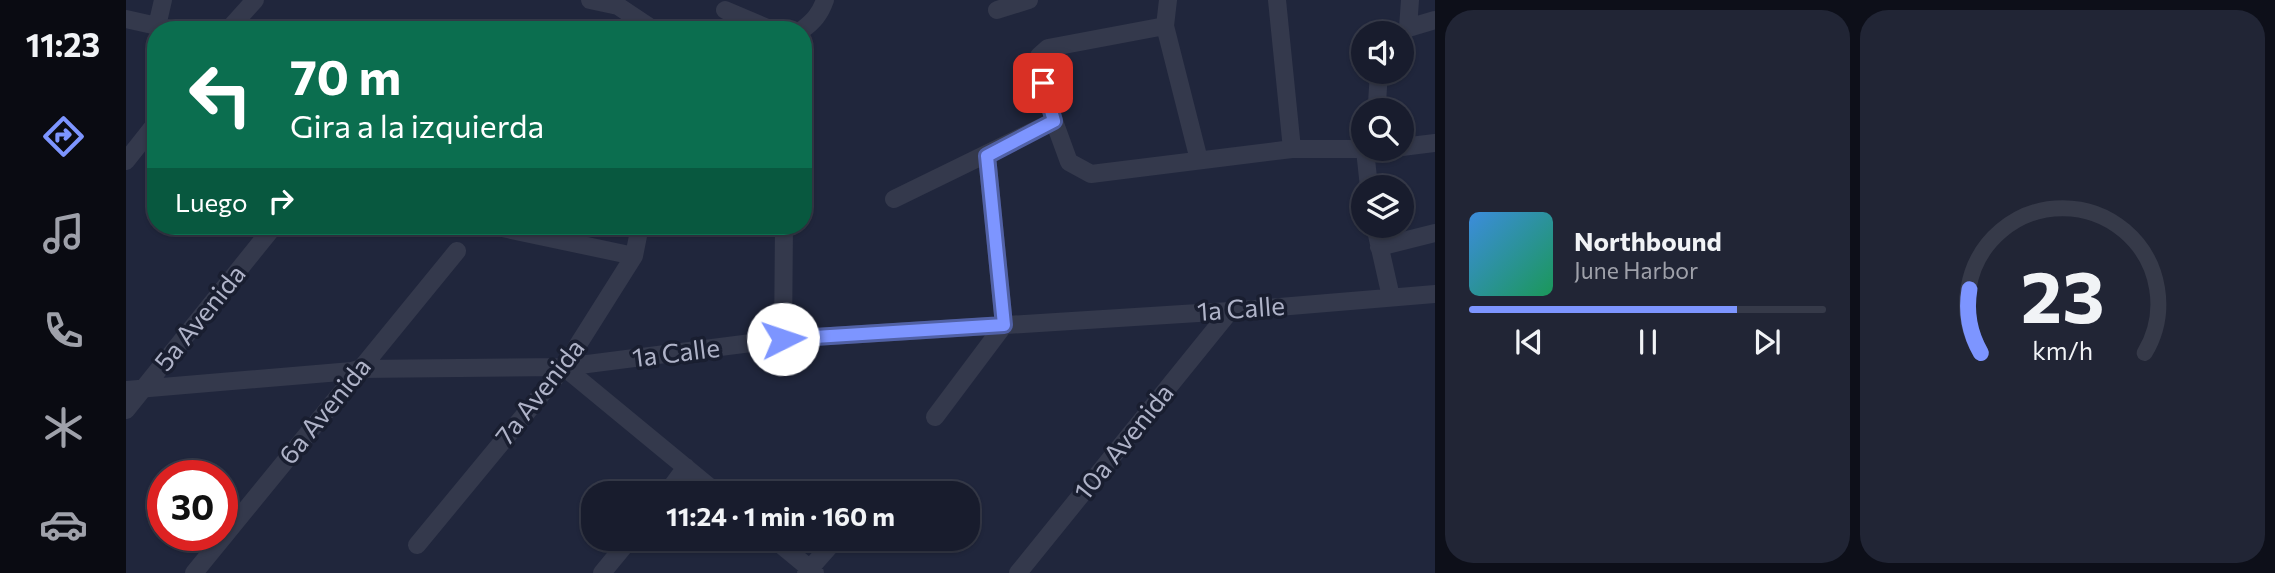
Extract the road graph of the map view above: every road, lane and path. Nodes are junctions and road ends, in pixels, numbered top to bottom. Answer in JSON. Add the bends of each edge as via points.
{"nodes":[{"id":1,"x":163,"y":0,"type":"edge"},
{"id":2,"x":254,"y":0,"type":"edge"},
{"id":3,"x":590,"y":0,"type":"edge"},
{"id":4,"x":1029,"y":0,"type":"edge"},
{"id":5,"x":1277,"y":0,"type":"edge"},
{"id":6,"x":1410,"y":0,"type":"edge"},
{"id":7,"x":823,"y":6,"type":"edge"},
{"id":8,"x":1163,"y":9,"type":"edge"},
{"id":9,"x":725,"y":10,"type":"dead end"},
{"id":10,"x":997,"y":10,"type":"dead end"},
{"id":11,"x":126,"y":19,"type":"edge"},
{"id":12,"x":1435,"y":20,"type":"edge"},
{"id":13,"x":165,"y":21,"type":"edge"},
{"id":14,"x":236,"y":21,"type":"edge"},
{"id":15,"x":641,"y":21,"type":"edge"},
{"id":16,"x":751,"y":21,"type":"edge"},
{"id":17,"x":1407,"y":21,"type":"edge"},
{"id":18,"x":812,"y":22,"type":"edge"},
{"id":19,"x":147,"y":24,"type":"edge"},
{"id":20,"x":1414,"y":28,"type":"edge"},
{"id":21,"x":1054,"y":121,"type":"junction"},
{"id":22,"x":147,"y":135,"type":"edge"},
{"id":23,"x":1435,"y":143,"type":"edge"},
{"id":24,"x":1414,"y":146,"type":"edge"},
{"id":25,"x":1292,"y":149,"type":"junction"},
{"id":26,"x":1351,"y":150,"type":"edge"},
{"id":27,"x":132,"y":154,"type":"edge"},
{"id":28,"x":987,"y":156,"type":"junction"},
{"id":29,"x":1199,"y":160,"type":"junction"},
{"id":30,"x":894,"y":199,"type":"dead end"},
{"id":31,"x":1435,"y":233,"type":"edge"},
{"id":32,"x":266,"y":235,"type":"edge"},
{"id":33,"x":535,"y":235,"type":"edge"},
{"id":34,"x":638,"y":235,"type":"edge"},
{"id":35,"x":784,"y":235,"type":"edge"},
{"id":36,"x":1377,"y":238,"type":"edge"},
{"id":37,"x":1379,"y":247,"type":"junction"},
{"id":38,"x":457,"y":251,"type":"dead end"},
{"id":39,"x":634,"y":256,"type":"junction"},
{"id":40,"x":1435,"y":294,"type":"edge"},
{"id":41,"x":1391,"y":297,"type":"junction"},
{"id":42,"x":1230,"y":311,"type":"junction"},
{"id":43,"x":1004,"y":325,"type":"junction"},
{"id":44,"x":783,"y":339,"type":"junction"},
{"id":45,"x":564,"y":368,"type":"junction"},
{"id":46,"x":359,"y":369,"type":"junction"},
{"id":47,"x":135,"y":389,"type":"edge"},
{"id":48,"x":126,"y":410,"type":"edge"},
{"id":49,"x":935,"y":417,"type":"dead end"},
{"id":50,"x":686,"y":467,"type":"junction"},
{"id":51,"x":676,"y":481,"type":"edge"},
{"id":52,"x":703,"y":481,"type":"edge"},
{"id":53,"x":417,"y":545,"type":"dead end"},
{"id":54,"x":620,"y":551,"type":"edge"},
{"id":55,"x":788,"y":551,"type":"edge"},
{"id":56,"x":826,"y":551,"type":"edge"},
{"id":57,"x":810,"y":571,"type":"edge"},
{"id":58,"x":194,"y":573,"type":"edge"},
{"id":59,"x":602,"y":573,"type":"edge"},
{"id":60,"x":1018,"y":573,"type":"edge"}],
"edges":[{"from":1,"to":13,"type":"street"},
{"from":2,"to":14,"type":"street"},
{"from":3,"to":15,"type":"street","via":[[618,6]]},
{"from":4,"to":10,"type":"street"},
{"from":5,"to":25,"type":"street"},
{"from":6,"to":17,"type":"street"},
{"from":7,"to":18,"type":"street"},
{"from":8,"to":21,"type":"street","via":[[1048,48],[1039,56],[1037,64]]},
{"from":8,"to":29,"type":"street"},
{"from":9,"to":16,"type":"street"},
{"from":11,"to":19,"type":"street"},
{"from":12,"to":20,"type":"street"},
{"from":21,"to":28,"type":"street"},
{"from":21,"to":29,"type":"street","via":[[1069,162],[1091,174]]},
{"from":22,"to":27,"type":"street"},
{"from":23,"to":24,"type":"street"},
{"from":25,"to":26,"type":"street"},
{"from":25,"to":29,"type":"street"},
{"from":28,"to":30,"type":"street"},
{"from":28,"to":43,"type":"street"},
{"from":31,"to":37,"type":"street"},
{"from":32,"to":47,"type":"street","name":"5a Avenida"},
{"from":33,"to":39,"type":"street"},
{"from":34,"to":39,"type":"street","name":"7a Avenida"},
{"from":35,"to":44,"type":"street"},
{"from":36,"to":37,"type":"street"},
{"from":37,"to":41,"type":"street"},
{"from":38,"to":46,"type":"street","name":"6a Avenida"},
{"from":39,"to":45,"type":"street","name":"7a Avenida"},
{"from":40,"to":41,"type":"street","name":"1a Calle"},
{"from":41,"to":42,"type":"street","name":"1a Calle"},
{"from":42,"to":43,"type":"street","name":"1a Calle"},
{"from":42,"to":60,"type":"street","name":"10a Avenida"},
{"from":43,"to":44,"type":"street","name":"1a Calle"},
{"from":43,"to":49,"type":"street"},
{"from":44,"to":45,"type":"street","name":"1a Calle"},
{"from":45,"to":46,"type":"street","name":"1a Calle"},
{"from":45,"to":50,"type":"street"},
{"from":45,"to":53,"type":"street","name":"7a Avenida"},
{"from":46,"to":47,"type":"street","name":"1a Calle"},
{"from":46,"to":58,"type":"street","name":"6a Avenida"},
{"from":47,"to":48,"type":"street","name":"5a Avenida"},
{"from":50,"to":51,"type":"street"},
{"from":50,"to":52,"type":"street"},
{"from":54,"to":59,"type":"street"},
{"from":55,"to":57,"type":"street"},
{"from":56,"to":57,"type":"street"}]}
